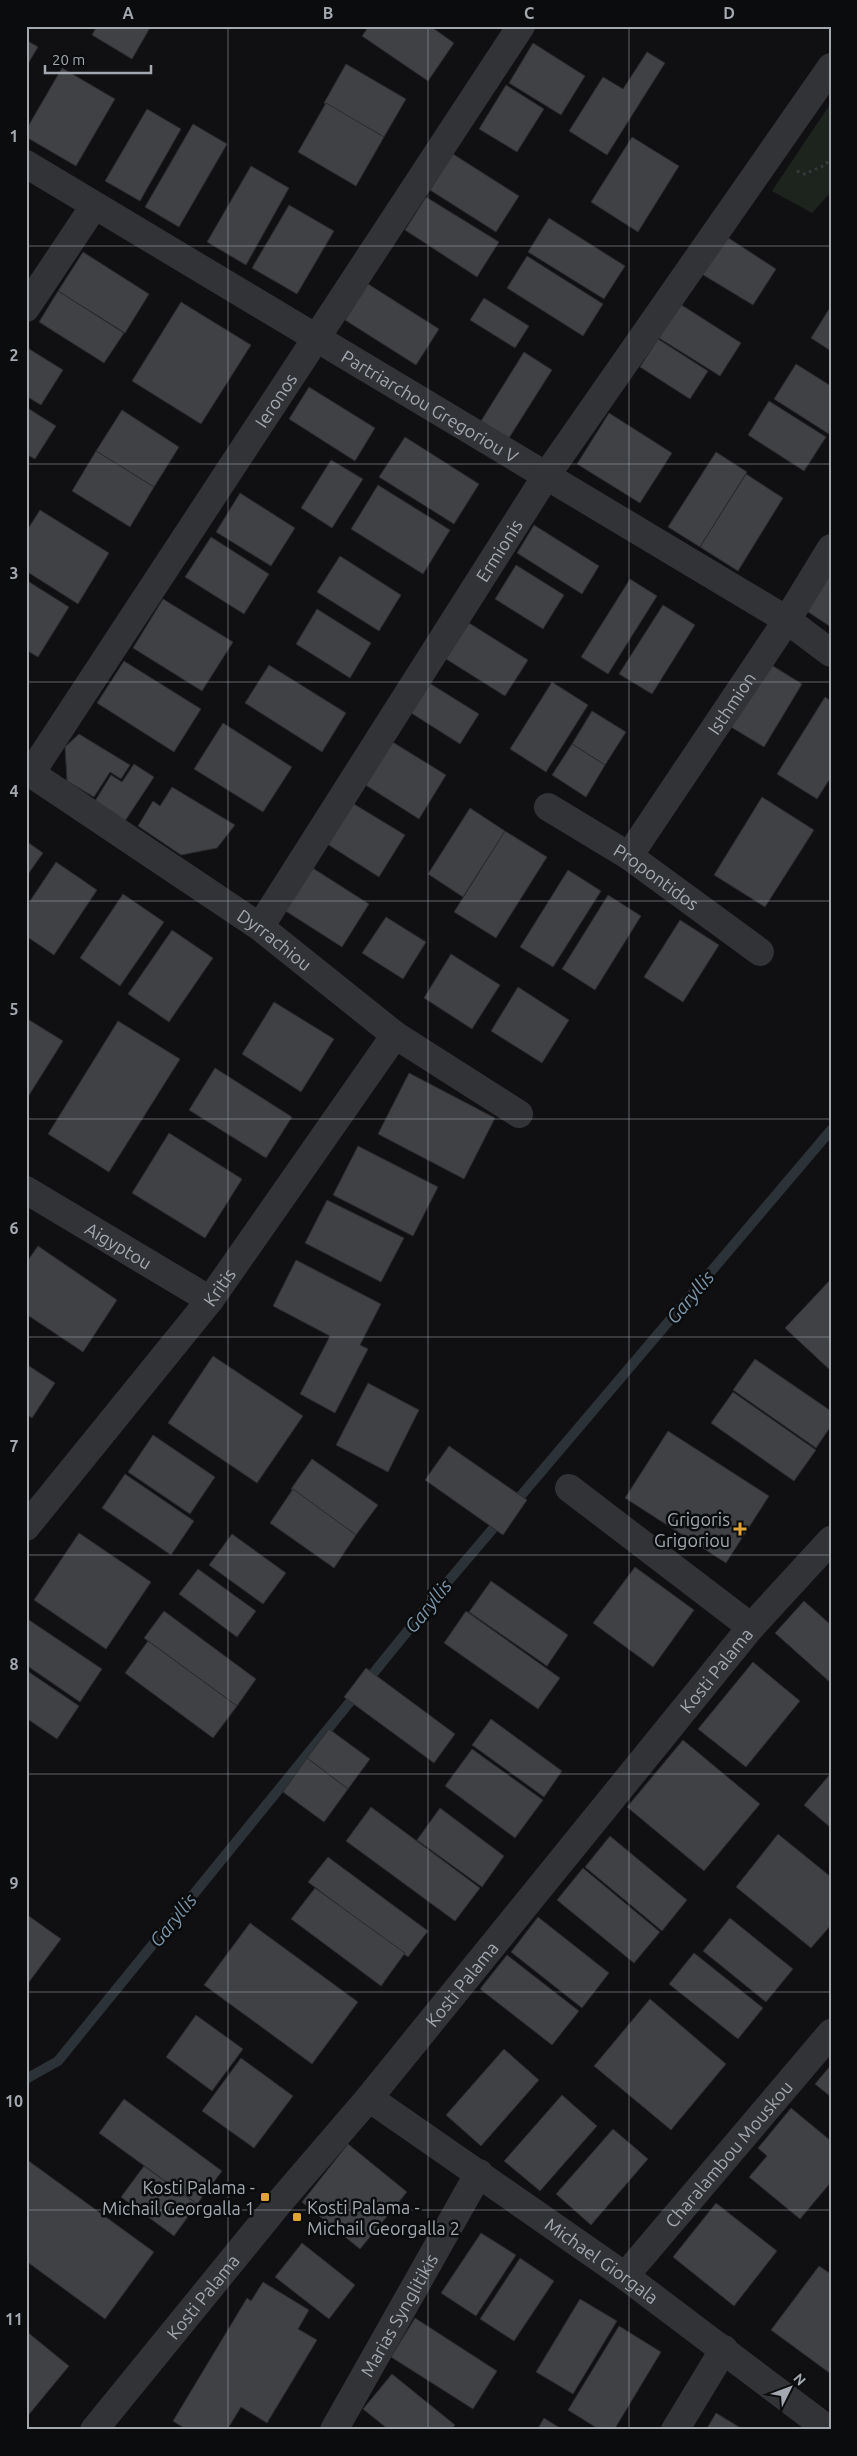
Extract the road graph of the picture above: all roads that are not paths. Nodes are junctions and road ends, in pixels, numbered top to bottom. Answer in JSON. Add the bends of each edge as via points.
{"nodes":[{"id":1,"x":521,"y":26,"type":"edge"},
{"id":2,"x":831,"y":67,"type":"edge"},
{"id":3,"x":26,"y":164,"type":"edge"},
{"id":4,"x":94,"y":206,"type":"junction"},
{"id":5,"x":26,"y":308,"type":"edge"},
{"id":6,"x":316,"y":339,"type":"junction"},
{"id":7,"x":546,"y":476,"type":"junction"},
{"id":8,"x":831,"y":548,"type":"edge"},
{"id":9,"x":787,"y":620,"type":"junction"},
{"id":10,"x":831,"y":653,"type":"edge"},
{"id":11,"x":29,"y":771,"type":"edge"},
{"id":12,"x":548,"y":807,"type":"dead end"},
{"id":13,"x":629,"y":856,"type":"junction"},
{"id":14,"x":260,"y":927,"type":"junction"},
{"id":15,"x":760,"y":952,"type":"dead end"},
{"id":16,"x":395,"y":1035,"type":"junction"},
{"id":17,"x":519,"y":1114,"type":"dead end"},
{"id":18,"x":27,"y":1191,"type":"edge"},
{"id":19,"x":210,"y":1300,"type":"junction"},
{"id":20,"x":569,"y":1488,"type":"dead end"},
{"id":21,"x":26,"y":1528,"type":"edge"},
{"id":22,"x":831,"y":1540,"type":"edge"},
{"id":23,"x":751,"y":1628,"type":"junction"},
{"id":24,"x":831,"y":2032,"type":"edge"},
{"id":25,"x":370,"y":2098,"type":"junction"},
{"id":26,"x":479,"y":2173,"type":"junction"},
{"id":27,"x":625,"y":2276,"type":"junction"},
{"id":28,"x":724,"y":2349,"type":"junction"},
{"id":29,"x":94,"y":2430,"type":"edge"},
{"id":30,"x":334,"y":2430,"type":"edge"},
{"id":31,"x":675,"y":2430,"type":"edge"},
{"id":32,"x":829,"y":2430,"type":"edge"}],
"edges":[{"from":1,"to":6,"type":"street","name":"Ieronos"},
{"from":2,"to":7,"type":"street","name":"Ermionis"},
{"from":3,"to":4,"type":"street","name":"Partriarchou Gregoriou V"},
{"from":4,"to":5,"type":"street"},
{"from":4,"to":6,"type":"street","name":"Partriarchou Gregoriou V"},
{"from":6,"to":7,"type":"street","name":"Partriarchou Gregoriou V"},
{"from":6,"to":11,"type":"street","name":"Ieronos"},
{"from":7,"to":9,"type":"street","name":"Partriarchou Gregoriou V"},
{"from":7,"to":14,"type":"street","name":"Ermionis"},
{"from":8,"to":9,"type":"street","name":"Isthmion"},
{"from":9,"to":10,"type":"street","name":"Partriarchou Gregoriou V"},
{"from":9,"to":13,"type":"street","name":"Isthmion"},
{"from":11,"to":14,"type":"street","name":"Dyrrachiou"},
{"from":12,"to":13,"type":"street","name":"Propontidos"},
{"from":13,"to":15,"type":"street","name":"Propontidos"},
{"from":14,"to":16,"type":"street","name":"Dyrrachiou"},
{"from":16,"to":17,"type":"street","name":"Dyrrachiou"},
{"from":16,"to":19,"type":"street","name":"Kritis"},
{"from":18,"to":19,"type":"street","name":"Aigyptou"},
{"from":19,"to":21,"type":"street","name":"Kritis"},
{"from":20,"to":23,"type":"street"},
{"from":22,"to":23,"type":"street","name":"Kosti Palama"},
{"from":23,"to":25,"type":"street","name":"Kosti Palama"},
{"from":24,"to":27,"type":"street","name":"Charalambou Mouskou"},
{"from":25,"to":26,"type":"street","name":"Michael Giorgala"},
{"from":25,"to":29,"type":"street","name":"Kosti Palama","via":[[278,2204]]},
{"from":26,"to":27,"type":"street","name":"Michael Giorgala"},
{"from":26,"to":30,"type":"street","name":"Marias Synglitikis"},
{"from":27,"to":28,"type":"street","name":"Michael Giorgala"},
{"from":28,"to":31,"type":"street"},
{"from":28,"to":32,"type":"street","name":"Michael Giorgala"}]}
